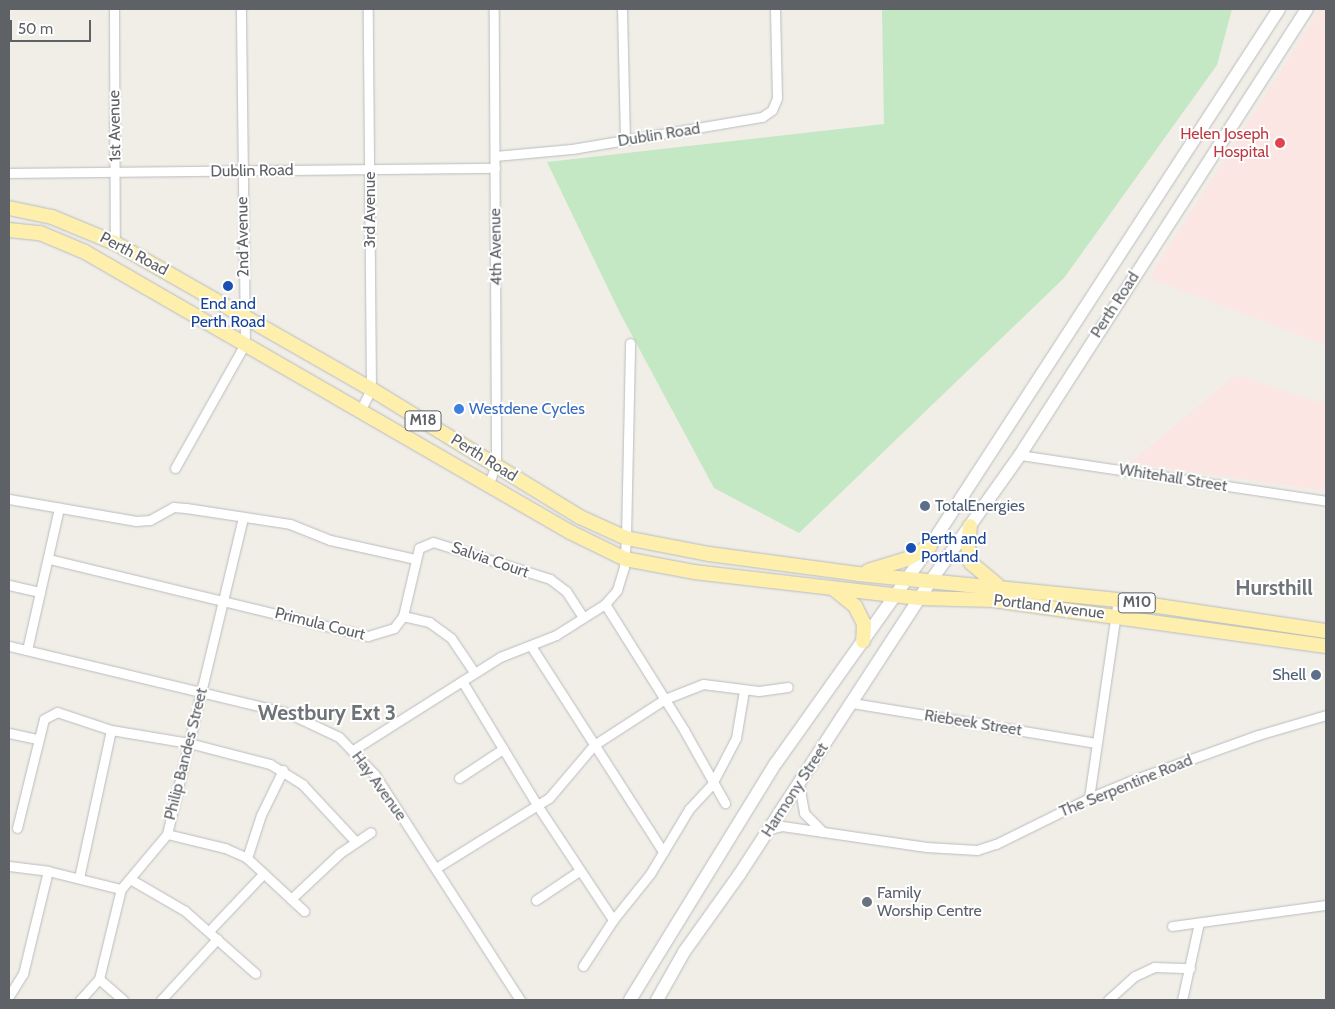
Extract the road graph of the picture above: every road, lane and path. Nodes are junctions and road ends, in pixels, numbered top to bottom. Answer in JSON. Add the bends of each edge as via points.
{"nodes":[{"id":1,"x":114,"y":9,"type":"edge"},
{"id":2,"x":241,"y":9,"type":"edge"},
{"id":3,"x":368,"y":9,"type":"edge"},
{"id":4,"x":494,"y":9,"type":"edge"},
{"id":5,"x":622,"y":9,"type":"edge"},
{"id":6,"x":775,"y":9,"type":"edge"},
{"id":7,"x":1279,"y":9,"type":"edge"},
{"id":8,"x":1307,"y":9,"type":"edge"},
{"id":9,"x":625,"y":140,"type":"junction"},
{"id":10,"x":495,"y":156,"type":"junction"},
{"id":11,"x":495,"y":168,"type":"junction"},
{"id":12,"x":370,"y":169,"type":"junction"},
{"id":13,"x":115,"y":171,"type":"junction"},
{"id":14,"x":242,"y":172,"type":"junction"},
{"id":15,"x":9,"y":173,"type":"edge"},
{"id":16,"x":9,"y":208,"type":"edge"},
{"id":17,"x":9,"y":230,"type":"edge"},
{"id":18,"x":115,"y":243,"type":"junction"},
{"id":19,"x":244,"y":315,"type":"junction"},
{"id":20,"x":630,"y":343,"type":"dead end"},
{"id":21,"x":245,"y":344,"type":"junction"},
{"id":22,"x":371,"y":389,"type":"junction"},
{"id":23,"x":361,"y":409,"type":"junction"},
{"id":24,"x":1020,"y":455,"type":"junction"},
{"id":25,"x":496,"y":466,"type":"junction"},
{"id":26,"x":175,"y":468,"type":"dead end"},
{"id":27,"x":488,"y":483,"type":"junction"},
{"id":28,"x":9,"y":499,"type":"edge"},
{"id":29,"x":1326,"y":501,"type":"edge"},
{"id":30,"x":59,"y":508,"type":"junction"},
{"id":31,"x":243,"y":517,"type":"junction"},
{"id":32,"x":970,"y":526,"type":"junction"},
{"id":33,"x":626,"y":538,"type":"junction"},
{"id":34,"x":930,"y":546,"type":"junction"},
{"id":35,"x":49,"y":559,"type":"junction"},
{"id":36,"x":415,"y":559,"type":"junction"},
{"id":37,"x":625,"y":559,"type":"junction"},
{"id":38,"x":858,"y":574,"type":"junction"},
{"id":39,"x":909,"y":577,"type":"junction"},
{"id":40,"x":932,"y":579,"type":"junction"},
{"id":41,"x":9,"y":586,"type":"edge"},
{"id":42,"x":830,"y":587,"type":"junction"},
{"id":43,"x":1001,"y":587,"type":"junction"},
{"id":44,"x":40,"y":592,"type":"junction"},
{"id":45,"x":897,"y":594,"type":"junction"},
{"id":46,"x":920,"y":598,"type":"junction"},
{"id":47,"x":223,"y":600,"type":"junction"},
{"id":48,"x":1118,"y":600,"type":"junction"},
{"id":49,"x":605,"y":604,"type":"junction"},
{"id":50,"x":1117,"y":615,"type":"junction"},
{"id":51,"x":403,"y":616,"type":"junction"},
{"id":52,"x":583,"y":617,"type":"junction"},
{"id":53,"x":1326,"y":632,"type":"edge"},
{"id":54,"x":863,"y":641,"type":"junction"},
{"id":55,"x":9,"y":646,"type":"edge"},
{"id":56,"x":530,"y":646,"type":"junction"},
{"id":57,"x":1326,"y":646,"type":"edge"},
{"id":58,"x":27,"y":650,"type":"junction"},
{"id":59,"x":474,"y":672,"type":"junction"},
{"id":60,"x":462,"y":681,"type":"junction"},
{"id":61,"x":788,"y":687,"type":"dead end"},
{"id":62,"x":744,"y":690,"type":"junction"},
{"id":63,"x":201,"y":693,"type":"junction"},
{"id":64,"x":665,"y":699,"type":"junction"},
{"id":65,"x":852,"y":703,"type":"junction"},
{"id":66,"x":1326,"y":715,"type":"edge"},
{"id":67,"x":111,"y":730,"type":"junction"},
{"id":68,"x":9,"y":733,"type":"edge"},
{"id":69,"x":37,"y":739,"type":"junction"},
{"id":70,"x":189,"y":743,"type":"junction"},
{"id":71,"x":1095,"y":743,"type":"junction"},
{"id":72,"x":594,"y":745,"type":"junction"},
{"id":73,"x":503,"y":749,"type":"junction"},
{"id":74,"x":353,"y":750,"type":"junction"},
{"id":75,"x":283,"y":770,"type":"junction"},
{"id":76,"x":459,"y":778,"type":"dead end"},
{"id":77,"x":799,"y":782,"type":"junction"},
{"id":78,"x":712,"y":784,"type":"junction"},
{"id":79,"x":1088,"y":798,"type":"junction"},
{"id":80,"x":725,"y":803,"type":"dead end"},
{"id":81,"x":537,"y":805,"type":"junction"},
{"id":82,"x":16,"y":828,"type":"dead end"},
{"id":83,"x":769,"y":829,"type":"junction"},
{"id":84,"x":371,"y":832,"type":"dead end"},
{"id":85,"x":824,"y":832,"type":"junction"},
{"id":86,"x":167,"y":834,"type":"junction"},
{"id":87,"x":355,"y":841,"type":"junction"},
{"id":88,"x":663,"y":852,"type":"junction"},
{"id":89,"x":247,"y":858,"type":"junction"},
{"id":90,"x":9,"y":866,"type":"edge"},
{"id":91,"x":436,"y":868,"type":"junction"},
{"id":92,"x":48,"y":871,"type":"junction"},
{"id":93,"x":579,"y":871,"type":"junction"},
{"id":94,"x":264,"y":874,"type":"junction"},
{"id":95,"x":79,"y":878,"type":"junction"},
{"id":96,"x":130,"y":878,"type":"junction"},
{"id":97,"x":121,"y":889,"type":"junction"},
{"id":98,"x":291,"y":899,"type":"junction"},
{"id":99,"x":536,"y":900,"type":"dead end"},
{"id":100,"x":1326,"y":905,"type":"edge"},
{"id":101,"x":304,"y":911,"type":"dead end"},
{"id":102,"x":613,"y":920,"type":"junction"},
{"id":103,"x":1199,"y":923,"type":"junction"},
{"id":104,"x":1172,"y":926,"type":"dead end"},
{"id":105,"x":209,"y":931,"type":"junction"},
{"id":106,"x":217,"y":939,"type":"junction"},
{"id":107,"x":583,"y":966,"type":"dead end"},
{"id":108,"x":1190,"y":968,"type":"junction"},
{"id":109,"x":255,"y":972,"type":"dead end"},
{"id":110,"x":99,"y":978,"type":"junction"},
{"id":111,"x":9,"y":996,"type":"edge"},
{"id":112,"x":165,"y":999,"type":"edge"},
{"id":113,"x":80,"y":1000,"type":"edge"},
{"id":114,"x":123,"y":1000,"type":"edge"},
{"id":115,"x":520,"y":1000,"type":"edge"},
{"id":116,"x":630,"y":1000,"type":"edge"},
{"id":117,"x":657,"y":1000,"type":"edge"},
{"id":118,"x":1108,"y":1000,"type":"edge"},
{"id":119,"x":1182,"y":1000,"type":"edge"}],
"edges":[{"from":1,"to":13,"type":"street","name":"1st Avenue"},
{"from":2,"to":14,"type":"street","name":"2nd Avenue"},
{"from":3,"to":12,"type":"street","name":"3rd Avenue"},
{"from":4,"to":10,"type":"street","name":"4th Avenue"},
{"from":5,"to":9,"type":"street"},
{"from":6,"to":9,"type":"street","name":"Dublin Road","via":[[777,98],[772,110],[762,117]]},
{"from":7,"to":34,"type":"main road","name":"Perth Road"},
{"from":8,"to":24,"type":"main road","name":"Perth Road"},
{"from":9,"to":10,"type":"street","name":"Dublin Road"},
{"from":10,"to":11,"type":"street","name":"4th Avenue"},
{"from":11,"to":12,"type":"street","name":"Dublin Road"},
{"from":11,"to":25,"type":"street","name":"4th Avenue"},
{"from":12,"to":14,"type":"street","name":"Dublin Road"},
{"from":12,"to":22,"type":"street","name":"3rd Avenue"},
{"from":13,"to":14,"type":"street","name":"Dublin Road"},
{"from":13,"to":15,"type":"street","name":"Dublin Road"},
{"from":13,"to":18,"type":"street","name":"1st Avenue"},
{"from":14,"to":19,"type":"street","name":"2nd Avenue"},
{"from":16,"to":18,"type":"main road","name":"Perth Road","number":"M18","via":[[52,217]]},
{"from":17,"to":21,"type":"main road","name":"Perth Road","number":"M18","via":[[40,234],[64,242]]},
{"from":18,"to":19,"type":"main road","name":"Perth Road","number":"M18"},
{"from":19,"to":21,"type":"street","name":"2nd Avenue"},
{"from":19,"to":22,"type":"main road","name":"Perth Road","number":"M18"},
{"from":20,"to":33,"type":"street"},
{"from":21,"to":23,"type":"main road","name":"Perth Road","number":"M18"},
{"from":21,"to":26,"type":"street"},
{"from":22,"to":23,"type":"street","name":"3rd Avenue"},
{"from":22,"to":25,"type":"main road","name":"Perth Road","number":"M18"},
{"from":23,"to":27,"type":"main road","name":"Perth Road","number":"M18"},
{"from":24,"to":29,"type":"street","name":"Whitehall Street"},
{"from":24,"to":32,"type":"main road","name":"Perth Road"},
{"from":25,"to":27,"type":"street","name":"4th Avenue"},
{"from":25,"to":33,"type":"main road","name":"Perth Road","number":"M18","via":[[580,517]]},
{"from":27,"to":37,"type":"main road","name":"Perth Road","number":"M18","via":[[578,536]]},
{"from":28,"to":30,"type":"street"},
{"from":30,"to":31,"type":"street","via":[[136,521],[150,520],[168,508],[178,507]]},
{"from":30,"to":35,"type":"street"},
{"from":31,"to":36,"type":"street","via":[[290,524],[330,540]]},
{"from":31,"to":47,"type":"street","name":"Philip Bandes Street"},
{"from":32,"to":40,"type":"main road","name":"Perth Road"},
{"from":32,"to":43,"type":"main road","via":[[968,546],[971,563],[980,574]]},
{"from":33,"to":37,"type":"street"},
{"from":33,"to":38,"type":"main road","name":"Perth Road","number":"M18","via":[[709,554]]},
{"from":34,"to":38,"type":"main road","via":[[908,560]]},
{"from":34,"to":39,"type":"main road","name":"Perth Road"},
{"from":35,"to":44,"type":"street"},
{"from":35,"to":47,"type":"street","name":"Primula Court"},
{"from":36,"to":51,"type":"street"},
{"from":36,"to":52,"type":"street","name":"Salvia Court","via":[[422,545],[441,543],[516,571],[550,579],[566,591]]},
{"from":37,"to":42,"type":"main road","name":"Perth Road","number":"M18","via":[[694,572]]},
{"from":37,"to":49,"type":"street","via":[[620,584]]},
{"from":38,"to":39,"type":"main road","name":"Perth Road","number":"M18"},
{"from":39,"to":40,"type":"main road","name":"Perth Road","number":"M18"},
{"from":39,"to":45,"type":"main road","name":"Perth Road"},
{"from":40,"to":43,"type":"main road","name":"Portland Avenue","number":"M10"},
{"from":40,"to":46,"type":"main road","name":"Harmony Street"},
{"from":41,"to":44,"type":"street"},
{"from":42,"to":45,"type":"main road","name":"Perth Road","number":"M18"},
{"from":42,"to":54,"type":"main road","via":[[855,606],[864,624]]},
{"from":43,"to":48,"type":"main road","name":"Portland Avenue","number":"M10"},
{"from":44,"to":58,"type":"street"},
{"from":45,"to":46,"type":"main road","name":"Perth Road","number":"M18"},
{"from":45,"to":54,"type":"main road","name":"Harmony Street"},
{"from":46,"to":50,"type":"main road","name":"Portland Avenue","number":"M10","via":[[993,600]]},
{"from":46,"to":65,"type":"main road","name":"Harmony Street"},
{"from":47,"to":51,"type":"street","name":"Primula Court","via":[[368,636],[394,628]]},
{"from":47,"to":63,"type":"street","name":"Philip Bandes Street"},
{"from":48,"to":50,"type":"street"},
{"from":48,"to":53,"type":"main road","name":"Portland Avenue","number":"M10"},
{"from":49,"to":52,"type":"street"},
{"from":49,"to":64,"type":"street"},
{"from":50,"to":57,"type":"main road","name":"Portland Avenue","number":"M10"},
{"from":50,"to":71,"type":"street"},
{"from":51,"to":59,"type":"street","via":[[429,622],[443,630]]},
{"from":52,"to":56,"type":"street","via":[[556,635]]},
{"from":54,"to":116,"type":"main road","name":"Harmony Street","via":[[776,763]]},
{"from":55,"to":58,"type":"street","name":"Hay Avenue"},
{"from":56,"to":59,"type":"street","via":[[508,653]]},
{"from":56,"to":72,"type":"street"},
{"from":58,"to":63,"type":"street","name":"Hay Avenue"},
{"from":59,"to":60,"type":"street"},
{"from":60,"to":73,"type":"street"},
{"from":60,"to":74,"type":"street"},
{"from":61,"to":62,"type":"street"},
{"from":62,"to":64,"type":"street","via":[[703,684]]},
{"from":62,"to":78,"type":"street","via":[[736,738]]},
{"from":63,"to":70,"type":"street","name":"Philip Bandes Street"},
{"from":63,"to":74,"type":"street","name":"Hay Avenue","via":[[304,718],[326,728]]},
{"from":64,"to":72,"type":"street"},
{"from":64,"to":78,"type":"street"},
{"from":65,"to":71,"type":"street","name":"Riebeek Street"},
{"from":65,"to":77,"type":"main road","name":"Harmony Street"},
{"from":66,"to":79,"type":"street","name":"The Serpentine Road","via":[[1258,735]]},
{"from":67,"to":69,"type":"street","via":[[73,716],[52,713],[44,719]]},
{"from":67,"to":70,"type":"street"},
{"from":67,"to":95,"type":"street"},
{"from":68,"to":69,"type":"street"},
{"from":69,"to":82,"type":"street"},
{"from":70,"to":75,"type":"street"},
{"from":70,"to":86,"type":"street","name":"Philip Bandes Street"},
{"from":71,"to":79,"type":"street"},
{"from":72,"to":81,"type":"street","via":[[561,787]]},
{"from":72,"to":88,"type":"street"},
{"from":73,"to":76,"type":"street"},
{"from":73,"to":81,"type":"street"},
{"from":74,"to":91,"type":"street","name":"Hay Avenue","via":[[375,775]]},
{"from":75,"to":87,"type":"street","via":[[313,795]]},
{"from":75,"to":89,"type":"street","via":[[260,815]]},
{"from":77,"to":83,"type":"main road","name":"Harmony Street"},
{"from":77,"to":85,"type":"street","via":[[804,813]]},
{"from":78,"to":80,"type":"street"},
{"from":78,"to":88,"type":"street","via":[[689,809]]},
{"from":79,"to":85,"type":"street","name":"The Serpentine Road","via":[[988,847],[968,850]]},
{"from":81,"to":91,"type":"street"},
{"from":81,"to":93,"type":"street"},
{"from":83,"to":85,"type":"street","name":"The Serpentine Road","via":[[782,826]]},
{"from":83,"to":117,"type":"main road","name":"Harmony Street","via":[[688,945]]},
{"from":84,"to":87,"type":"street"},
{"from":86,"to":89,"type":"street","via":[[225,848]]},
{"from":86,"to":96,"type":"street","name":"Philip Bandes Street"},
{"from":87,"to":98,"type":"street"},
{"from":88,"to":102,"type":"street"},
{"from":89,"to":94,"type":"street"},
{"from":90,"to":92,"type":"street"},
{"from":91,"to":115,"type":"street","name":"Hay Avenue"},
{"from":92,"to":95,"type":"street"},
{"from":92,"to":111,"type":"street","via":[[23,974]]},
{"from":93,"to":99,"type":"street"},
{"from":93,"to":102,"type":"street"},
{"from":94,"to":98,"type":"street"},
{"from":94,"to":105,"type":"street"},
{"from":95,"to":97,"type":"street"},
{"from":96,"to":97,"type":"street","name":"Philip Bandes Street"},
{"from":96,"to":105,"type":"street","via":[[173,902]]},
{"from":97,"to":110,"type":"street","name":"Philip Bandes Street"},
{"from":98,"to":101,"type":"street"},
{"from":100,"to":103,"type":"street"},
{"from":102,"to":107,"type":"street"},
{"from":103,"to":104,"type":"street"},
{"from":103,"to":108,"type":"street"},
{"from":105,"to":106,"type":"street"},
{"from":106,"to":109,"type":"street"},
{"from":106,"to":112,"type":"street"},
{"from":108,"to":118,"type":"street","via":[[1154,968],[1135,976]]},
{"from":108,"to":119,"type":"street"},
{"from":110,"to":113,"type":"street","name":"Philip Bandes Street"},
{"from":110,"to":114,"type":"street"}]}
